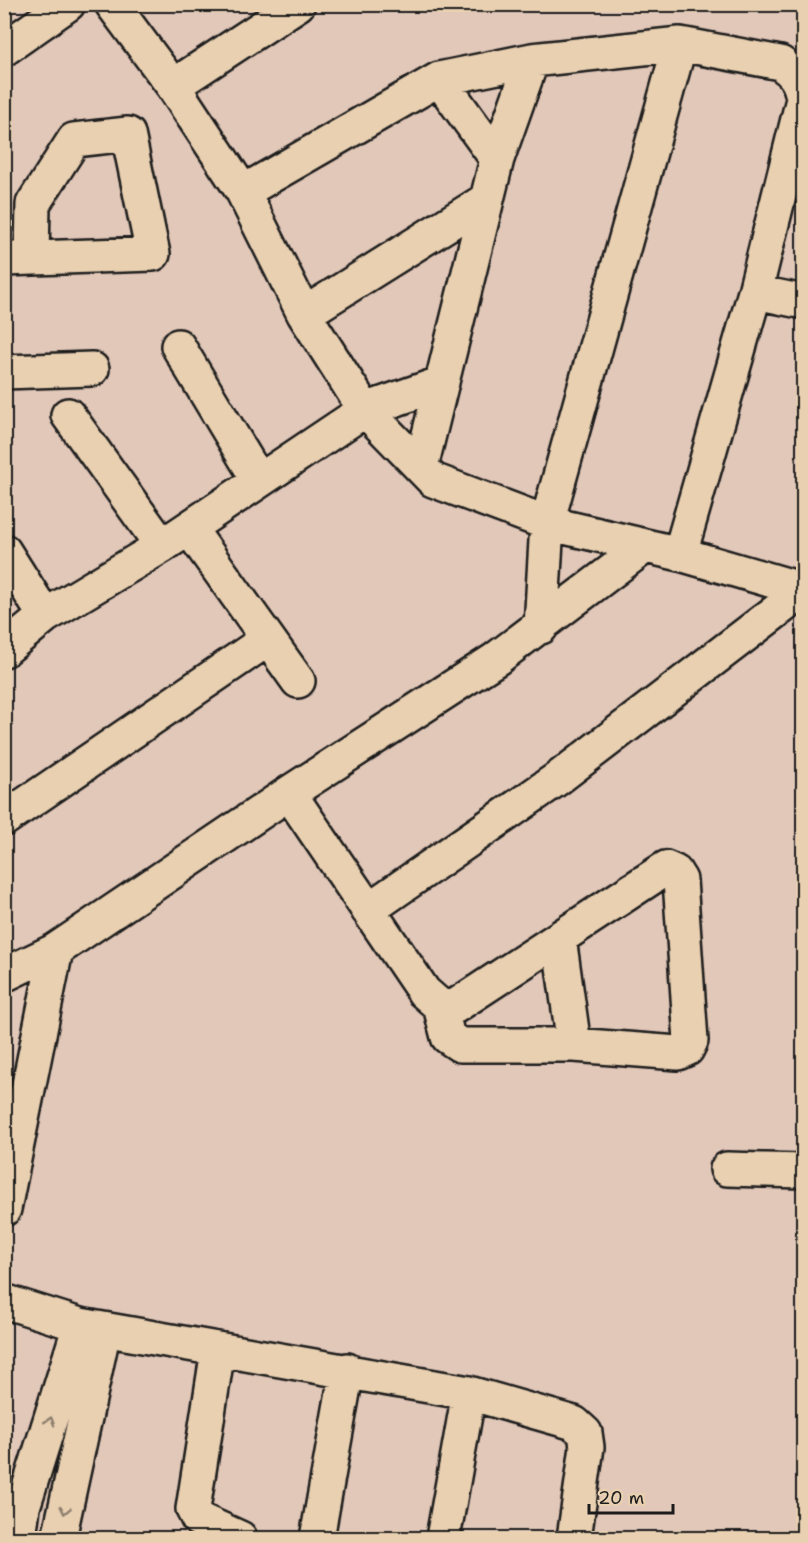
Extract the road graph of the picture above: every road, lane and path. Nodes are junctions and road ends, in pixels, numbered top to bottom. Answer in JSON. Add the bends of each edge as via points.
{"nodes":[{"id":1,"x":68,"y":4,"type":"edge"},
{"id":2,"x":112,"y":4,"type":"edge"},
{"id":3,"x":298,"y":4,"type":"edge"},
{"id":4,"x":680,"y":44,"type":"junction"},
{"id":5,"x":4,"y":49,"type":"edge"},
{"id":6,"x":532,"y":60,"type":"junction"},
{"id":7,"x":439,"y":79,"type":"junction"},
{"id":8,"x":173,"y":86,"type":"junction"},
{"id":9,"x":497,"y":159,"type":"junction"},
{"id":10,"x":243,"y":192,"type":"junction"},
{"id":11,"x":486,"y":200,"type":"junction"},
{"id":12,"x":18,"y":259,"type":"edge"},
{"id":13,"x":755,"y":292,"type":"junction"},
{"id":14,"x":804,"y":302,"type":"edge"},
{"id":15,"x":304,"y":315,"type":"junction"},
{"id":16,"x":178,"y":346,"type":"dead end"},
{"id":17,"x":92,"y":369,"type":"dead end"},
{"id":18,"x":4,"y":372,"type":"edge"},
{"id":19,"x":442,"y":383,"type":"junction"},
{"id":20,"x":365,"y":410,"type":"junction"},
{"id":21,"x":68,"y":415,"type":"dead end"},
{"id":22,"x":421,"y":467,"type":"junction"},
{"id":23,"x":259,"y":481,"type":"junction"},
{"id":24,"x":547,"y":523,"type":"junction"},
{"id":25,"x":189,"y":528,"type":"junction"},
{"id":26,"x":162,"y":546,"type":"junction"},
{"id":27,"x":645,"y":546,"type":"junction"},
{"id":28,"x":4,"y":551,"type":"edge"},
{"id":29,"x":680,"y":554,"type":"junction"},
{"id":30,"x":803,"y":590,"type":"edge"},
{"id":31,"x":45,"y":616,"type":"junction"},
{"id":32,"x":541,"y":627,"type":"junction"},
{"id":33,"x":268,"y":639,"type":"junction"},
{"id":34,"x":4,"y":650,"type":"edge"},
{"id":35,"x":298,"y":681,"type":"dead end"},
{"id":36,"x":289,"y":793,"type":"junction"},
{"id":37,"x":4,"y":819,"type":"edge"},
{"id":38,"x":368,"y":910,"type":"junction"},
{"id":39,"x":559,"y":938,"type":"junction"},
{"id":40,"x":56,"y":950,"type":"junction"},
{"id":41,"x":4,"y":975,"type":"edge"},
{"id":42,"x":440,"y":1006,"type":"junction"},
{"id":43,"x":574,"y":1045,"type":"junction"},
{"id":44,"x":727,"y":1170,"type":"dead end"},
{"id":45,"x":804,"y":1171,"type":"edge"},
{"id":46,"x":4,"y":1209,"type":"edge"},
{"id":47,"x":4,"y":1301,"type":"edge"},
{"id":48,"x":92,"y":1327,"type":"junction"},
{"id":49,"x":218,"y":1350,"type":"junction"},
{"id":50,"x":347,"y":1370,"type":"junction"},
{"id":51,"x":469,"y":1393,"type":"junction"},
{"id":52,"x":39,"y":1457,"type":"junction"},
{"id":53,"x":75,"y":1466,"type":"junction"},
{"id":54,"x":19,"y":1539,"type":"edge"},
{"id":55,"x":59,"y":1539,"type":"edge"},
{"id":56,"x":240,"y":1539,"type":"edge"},
{"id":57,"x":317,"y":1539,"type":"edge"},
{"id":58,"x":443,"y":1539,"type":"edge"},
{"id":59,"x":574,"y":1539,"type":"edge"}],
"edges":[{"from":1,"to":5,"type":"street"},
{"from":2,"to":8,"type":"street"},
{"from":3,"to":8,"type":"street"},
{"from":4,"to":6,"type":"street"},
{"from":4,"to":13,"type":"street","via":[[780,63],[800,84],[803,99]]},
{"from":4,"to":24,"type":"street"},
{"from":6,"to":7,"type":"street"},
{"from":6,"to":9,"type":"street"},
{"from":7,"to":9,"type":"street"},
{"from":7,"to":10,"type":"street"},
{"from":8,"to":10,"type":"street"},
{"from":9,"to":11,"type":"street"},
{"from":10,"to":15,"type":"street"},
{"from":11,"to":15,"type":"street"},
{"from":11,"to":19,"type":"street"},
{"from":12,"to":12,"type":"street","via":[[153,254],[128,134],[74,141],[33,204]]},
{"from":13,"to":14,"type":"street"},
{"from":13,"to":29,"type":"street"},
{"from":15,"to":20,"type":"street"},
{"from":16,"to":23,"type":"street"},
{"from":17,"to":18,"type":"street"},
{"from":19,"to":20,"type":"street"},
{"from":19,"to":22,"type":"street"},
{"from":20,"to":22,"type":"street"},
{"from":20,"to":23,"type":"street"},
{"from":21,"to":26,"type":"street"},
{"from":22,"to":24,"type":"street","via":[[433,480]]},
{"from":23,"to":25,"type":"street"},
{"from":24,"to":27,"type":"street"},
{"from":24,"to":32,"type":"street"},
{"from":25,"to":26,"type":"street"},
{"from":25,"to":33,"type":"street"},
{"from":26,"to":31,"type":"street"},
{"from":27,"to":29,"type":"street"},
{"from":27,"to":32,"type":"street"},
{"from":28,"to":31,"type":"street"},
{"from":29,"to":30,"type":"street"},
{"from":30,"to":38,"type":"street","via":[[557,778]]},
{"from":31,"to":34,"type":"street"},
{"from":32,"to":36,"type":"street"},
{"from":33,"to":35,"type":"street"},
{"from":33,"to":37,"type":"street"},
{"from":36,"to":38,"type":"street"},
{"from":36,"to":40,"type":"street"},
{"from":38,"to":42,"type":"street","via":[[424,992]]},
{"from":39,"to":42,"type":"street","via":[[454,1007]]},
{"from":39,"to":43,"type":"street"},
{"from":39,"to":43,"type":"street","via":[[666,868],[680,880],[691,1041],[687,1049],[678,1053]]},
{"from":40,"to":41,"type":"street"},
{"from":40,"to":46,"type":"street"},
{"from":42,"to":43,"type":"street","via":[[448,1037],[460,1045]]},
{"from":44,"to":45,"type":"street"},
{"from":47,"to":48,"type":"street"},
{"from":48,"to":49,"type":"street"},
{"from":52,"to":48,"type":"street","one_way":true},
{"from":48,"to":53,"type":"street"},
{"from":49,"to":50,"type":"street"},
{"from":49,"to":56,"type":"street","via":[[193,1509],[198,1519]]},
{"from":50,"to":51,"type":"street"},
{"from":50,"to":57,"type":"street"},
{"from":51,"to":58,"type":"street"},
{"from":51,"to":59,"type":"street","via":[[574,1423],[585,1433],[587,1447]]},
{"from":52,"to":53,"type":"street"},
{"from":52,"to":54,"type":"street","via":[[23,1507]]},
{"from":53,"to":55,"type":"street","one_way":true}]}
